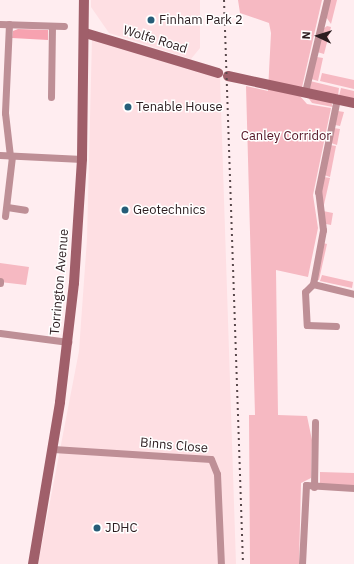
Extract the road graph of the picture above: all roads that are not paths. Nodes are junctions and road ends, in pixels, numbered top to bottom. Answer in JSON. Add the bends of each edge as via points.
{"nodes":[{"id":1,"x":84,"y":0,"type":"edge"},
{"id":2,"x":327,"y":0,"type":"edge"},
{"id":3,"x":0,"y":24,"type":"edge"},
{"id":4,"x":9,"y":24,"type":"junction"},
{"id":5,"x":52,"y":26,"type":"junction"},
{"id":6,"x":64,"y":26,"type":"dead end"},
{"id":7,"x":85,"y":33,"type":"junction"},
{"id":8,"x":4,"y":62,"type":"edge"},
{"id":9,"x":218,"y":73,"type":"dead end"},
{"id":10,"x":228,"y":76,"type":"dead end"},
{"id":11,"x":305,"y":92,"type":"junction"},
{"id":12,"x":51,"y":97,"type":"dead end"},
{"id":13,"x":337,"y":99,"type":"junction"},
{"id":14,"x":354,"y":103,"type":"edge"},
{"id":15,"x":0,"y":156,"type":"edge"},
{"id":16,"x":11,"y":156,"type":"junction"},
{"id":17,"x":82,"y":159,"type":"junction"},
{"id":18,"x":7,"y":207,"type":"junction"},
{"id":19,"x":25,"y":210,"type":"dead end"},
{"id":20,"x":5,"y":216,"type":"dead end"},
{"id":21,"x":313,"y":284,"type":"junction"},
{"id":22,"x":354,"y":294,"type":"edge"},
{"id":23,"x":336,"y":326,"type":"dead end"},
{"id":24,"x":0,"y":333,"type":"edge"},
{"id":25,"x":68,"y":342,"type":"junction"},
{"id":26,"x":315,"y":422,"type":"dead end"},
{"id":27,"x":53,"y":449,"type":"junction"},
{"id":28,"x":314,"y":487,"type":"junction"},
{"id":29,"x":354,"y":488,"type":"edge"},
{"id":30,"x":33,"y":564,"type":"edge"},
{"id":31,"x":221,"y":564,"type":"edge"},
{"id":32,"x":302,"y":564,"type":"edge"}],
"edges":[{"from":1,"to":7,"type":"street","name":"Torrington Avenue"},
{"from":2,"to":11,"type":"street"},
{"from":3,"to":4,"type":"street"},
{"from":4,"to":5,"type":"street"},
{"from":4,"to":8,"type":"street"},
{"from":5,"to":6,"type":"street"},
{"from":5,"to":12,"type":"street"},
{"from":7,"to":9,"type":"street","name":"Wolfe Road"},
{"from":7,"to":17,"type":"street","name":"Torrington Avenue"},
{"from":8,"to":16,"type":"street","via":[[5,113]]},
{"from":10,"to":11,"type":"street"},
{"from":11,"to":13,"type":"street"},
{"from":13,"to":14,"type":"street"},
{"from":13,"to":21,"type":"street","via":[[318,192],[323,230]]},
{"from":15,"to":16,"type":"street"},
{"from":16,"to":17,"type":"street"},
{"from":16,"to":18,"type":"street"},
{"from":17,"to":25,"type":"street","name":"Torrington Avenue"},
{"from":18,"to":19,"type":"street"},
{"from":18,"to":20,"type":"street"},
{"from":21,"to":22,"type":"street"},
{"from":21,"to":23,"type":"street","via":[[305,292],[307,325]]},
{"from":24,"to":25,"type":"street"},
{"from":25,"to":27,"type":"street","name":"Torrington Avenue"},
{"from":26,"to":28,"type":"street"},
{"from":27,"to":30,"type":"street","name":"Torrington Avenue"},
{"from":27,"to":31,"type":"street","name":"Binns Close","via":[[211,459],[217,474]]},
{"from":28,"to":29,"type":"street"},
{"from":28,"to":32,"type":"street","via":[[306,485]]}]}
